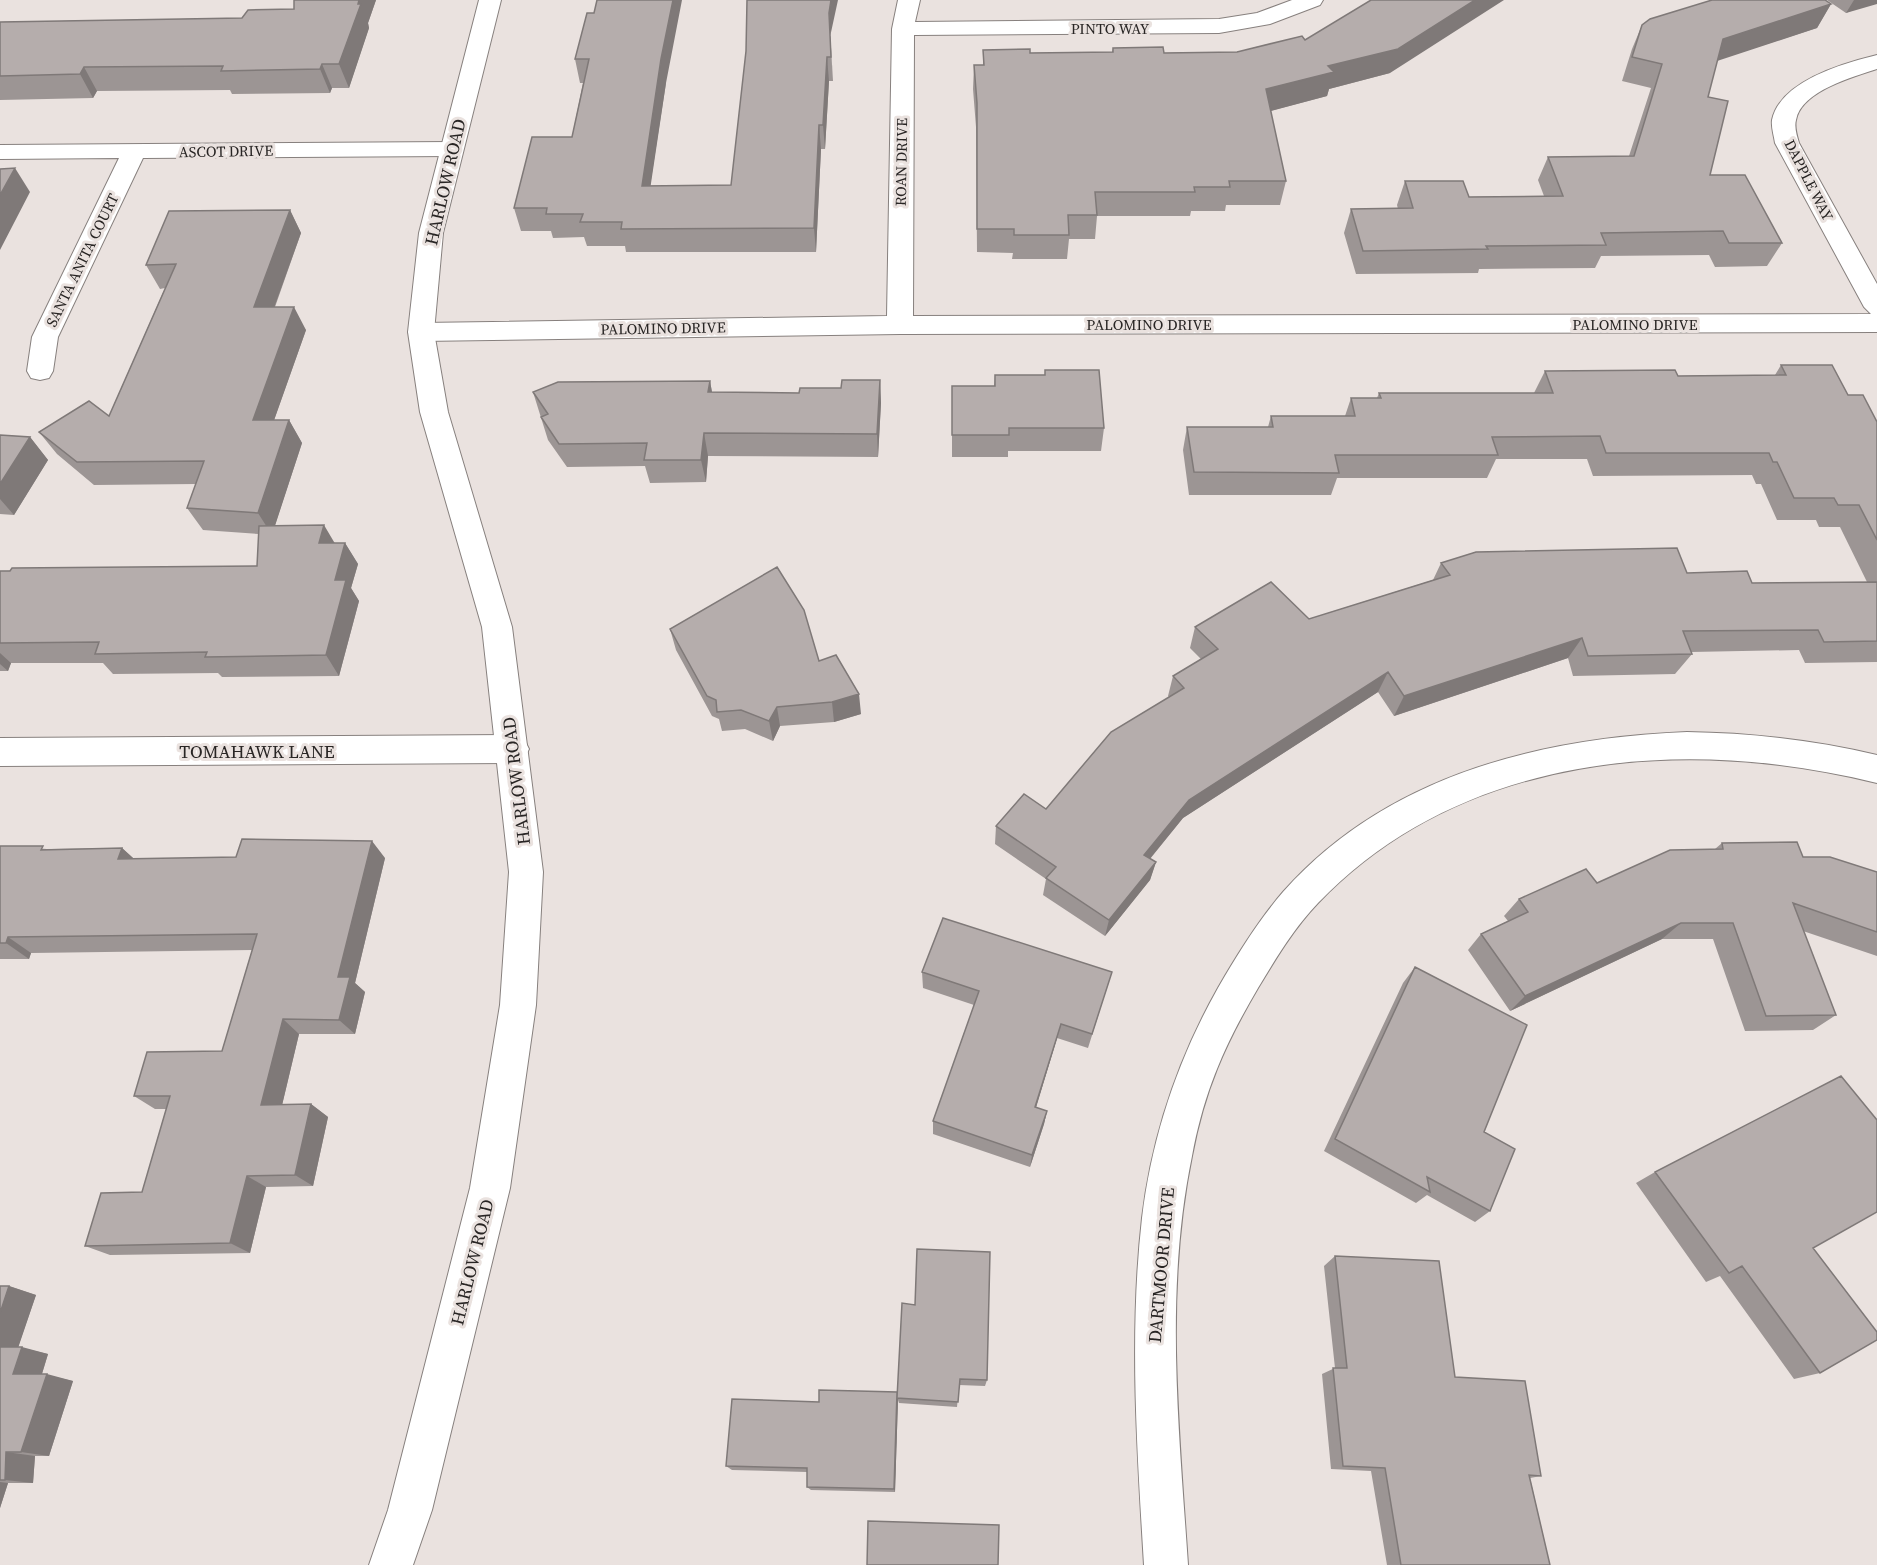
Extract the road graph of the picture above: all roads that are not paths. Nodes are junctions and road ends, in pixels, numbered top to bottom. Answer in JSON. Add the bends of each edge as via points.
{"nodes":[{"id":1,"x":490,"y":0,"type":"edge"},
{"id":2,"x":909,"y":0,"type":"edge"},
{"id":3,"x":1312,"y":0,"type":"edge"},
{"id":4,"x":903,"y":29,"type":"junction"},
{"id":5,"x":1877,"y":62,"type":"edge"},
{"id":6,"x":451,"y":148,"type":"junction"},
{"id":7,"x":0,"y":152,"type":"edge"},
{"id":8,"x":134,"y":152,"type":"junction"},
{"id":9,"x":1877,"y":307,"type":"edge"},
{"id":10,"x":1877,"y":323,"type":"edge"},
{"id":11,"x":900,"y":325,"type":"junction"},
{"id":12,"x":421,"y":332,"type":"junction"},
{"id":13,"x":40,"y":371,"type":"dead end"},
{"id":14,"x":513,"y":749,"type":"junction"},
{"id":15,"x":0,"y":752,"type":"edge"},
{"id":16,"x":1877,"y":769,"type":"edge"},
{"id":17,"x":391,"y":1565,"type":"edge"},
{"id":18,"x":1166,"y":1565,"type":"edge"}],
"edges":[{"from":1,"to":6,"type":"street","name":"HARLOW ROAD"},
{"from":2,"to":4,"type":"street","name":"ROAN DRIVE"},
{"from":3,"to":4,"type":"street","name":"PINTO WAY","via":[[1262,19],[1219,26]]},
{"from":4,"to":11,"type":"street","name":"ROAN DRIVE"},
{"from":5,"to":9,"type":"street","name":"DAPPLE WAY","via":[[1810,88],[1790,106],[1784,118],[1787,143]]},
{"from":6,"to":8,"type":"street","name":"ASCOT DRIVE"},
{"from":6,"to":12,"type":"street","name":"HARLOW ROAD","via":[[431,233]]},
{"from":7,"to":8,"type":"street","name":"ASCOT DRIVE"},
{"from":8,"to":13,"type":"street","name":"SANTA ANITA COURT","via":[[45,337]]},
{"from":10,"to":11,"type":"street","name":"PALOMINO DRIVE"},
{"from":11,"to":12,"type":"street","name":"PALOMINO DRIVE"},
{"from":12,"to":14,"type":"street","name":"HARLOW ROAD","via":[[434,412],[497,627]]},
{"from":14,"to":15,"type":"street","name":"TOMAHAWK LANE"},
{"from":14,"to":17,"type":"street","name":"HARLOW ROAD","via":[[526,872],[518,1005],[490,1188],[410,1510]]},
{"from":16,"to":18,"type":"street","name":"DARTMOOR DRIVE","via":[[1801,752],[1733,745],[1624,749],[1536,763],[1459,788],[1418,808],[1345,857],[1306,892],[1276,928],[1210,1037],[1187,1094],[1172,1155],[1161,1211],[1153,1335]]}]}
